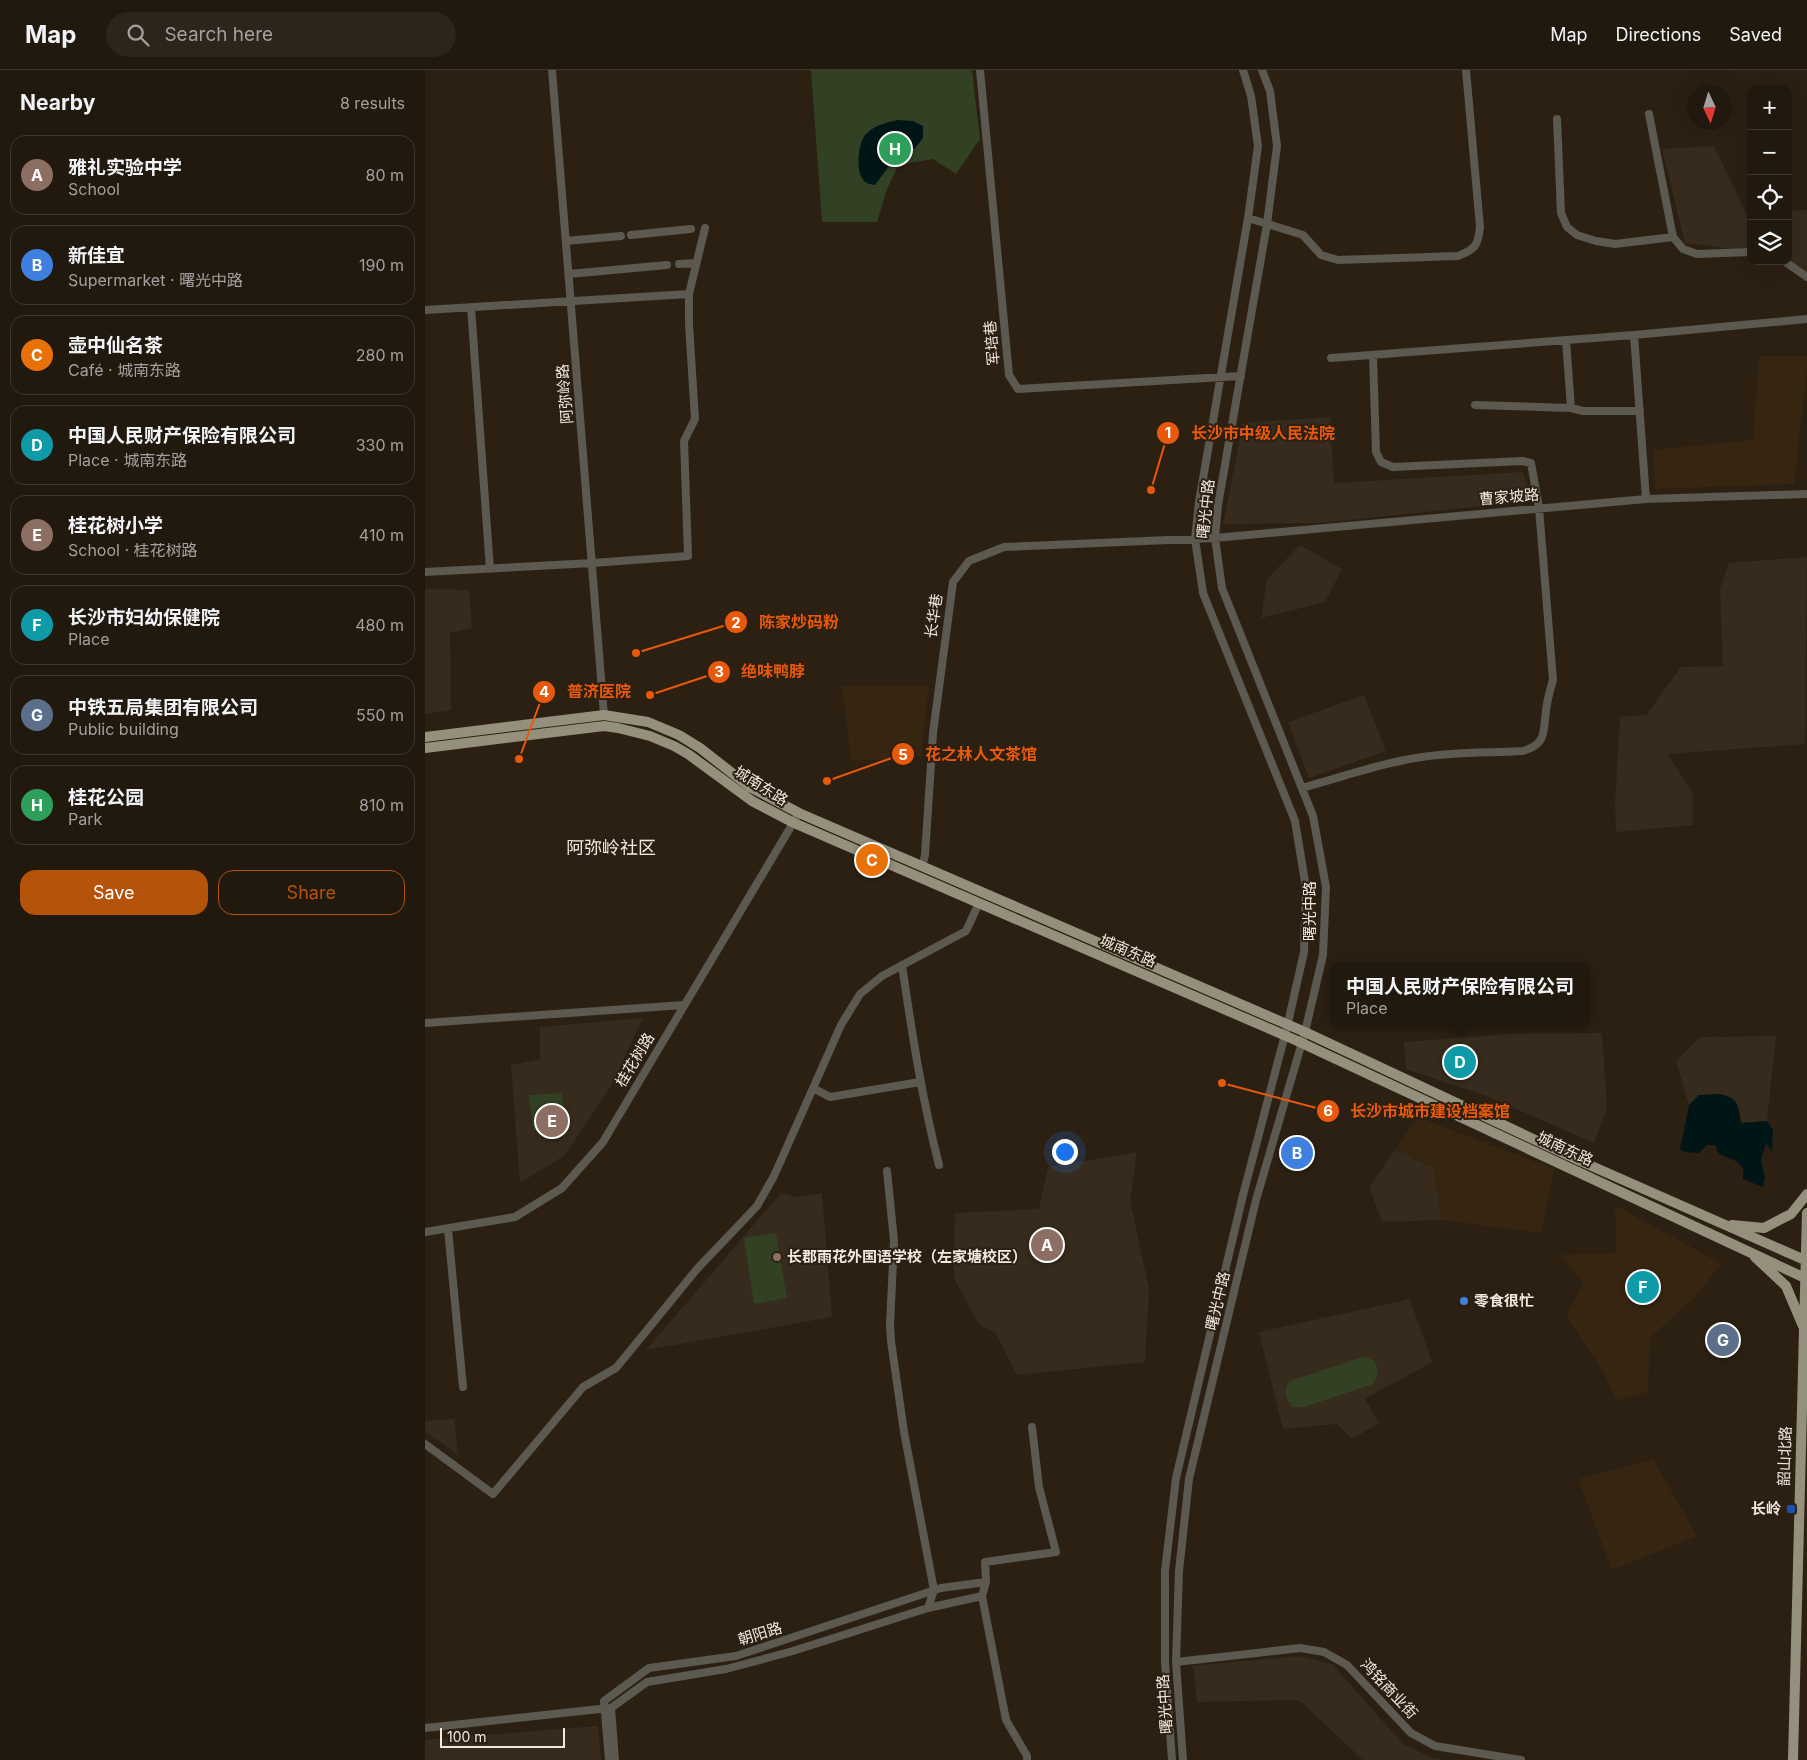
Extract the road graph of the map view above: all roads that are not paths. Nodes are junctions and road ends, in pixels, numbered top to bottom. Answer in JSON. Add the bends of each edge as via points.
{"nodes":[{"id":1,"x":552,"y":70,"type":"edge"},
{"id":2,"x":981,"y":70,"type":"edge"},
{"id":3,"x":1243,"y":70,"type":"edge"},
{"id":4,"x":1262,"y":70,"type":"edge"},
{"id":5,"x":1466,"y":70,"type":"edge"},
{"id":6,"x":1649,"y":114,"type":"dead end"},
{"id":7,"x":1557,"y":119,"type":"dead end"},
{"id":8,"x":1248,"y":218,"type":"junction"},
{"id":9,"x":1267,"y":224,"type":"junction"},
{"id":10,"x":705,"y":228,"type":"dead end"},
{"id":11,"x":691,"y":229,"type":"dead end"},
{"id":12,"x":631,"y":235,"type":"dead end"},
{"id":13,"x":621,"y":236,"type":"dead end"},
{"id":14,"x":1673,"y":237,"type":"junction"},
{"id":15,"x":566,"y":241,"type":"junction"},
{"id":16,"x":1747,"y":252,"type":"edge"},
{"id":17,"x":696,"y":263,"type":"junction"},
{"id":18,"x":679,"y":264,"type":"dead end"},
{"id":19,"x":1789,"y":265,"type":"edge"},
{"id":20,"x":667,"y":266,"type":"dead end"},
{"id":21,"x":569,"y":274,"type":"junction"},
{"id":22,"x":1807,"y":277,"type":"edge"},
{"id":23,"x":689,"y":294,"type":"junction"},
{"id":24,"x":571,"y":301,"type":"junction"},
{"id":25,"x":471,"y":307,"type":"junction"},
{"id":26,"x":425,"y":310,"type":"edge"},
{"id":27,"x":1807,"y":319,"type":"edge"},
{"id":28,"x":1634,"y":335,"type":"junction"},
{"id":29,"x":1566,"y":340,"type":"junction"},
{"id":30,"x":1373,"y":355,"type":"junction"},
{"id":31,"x":1331,"y":358,"type":"dead end"},
{"id":32,"x":1241,"y":376,"type":"junction"},
{"id":33,"x":1221,"y":377,"type":"junction"},
{"id":34,"x":1475,"y":405,"type":"dead end"},
{"id":35,"x":1571,"y":408,"type":"junction"},
{"id":36,"x":1639,"y":411,"type":"junction"},
{"id":37,"x":1807,"y":494,"type":"edge"},
{"id":38,"x":1647,"y":499,"type":"junction"},
{"id":39,"x":1539,"y":508,"type":"junction"},
{"id":40,"x":1215,"y":538,"type":"junction"},
{"id":41,"x":1195,"y":539,"type":"junction"},
{"id":42,"x":593,"y":563,"type":"junction"},
{"id":43,"x":490,"y":569,"type":"junction"},
{"id":44,"x":425,"y":572,"type":"edge"},
{"id":45,"x":604,"y":715,"type":"junction"},
{"id":46,"x":425,"y":738,"type":"edge"},
{"id":47,"x":425,"y":748,"type":"edge"},
{"id":48,"x":1302,"y":788,"type":"junction"},
{"id":49,"x":796,"y":818,"type":"junction"},
{"id":50,"x":922,"y":867,"type":"junction"},
{"id":51,"x":979,"y":902,"type":"junction"},
{"id":52,"x":901,"y":966,"type":"junction"},
{"id":53,"x":684,"y":1005,"type":"junction"},
{"id":54,"x":425,"y":1023,"type":"edge"},
{"id":55,"x":1286,"y":1030,"type":"junction"},
{"id":56,"x":1305,"y":1032,"type":"junction"},
{"id":57,"x":1302,"y":1043,"type":"junction"},
{"id":58,"x":921,"y":1082,"type":"junction"},
{"id":59,"x":813,"y":1088,"type":"junction"},
{"id":60,"x":939,"y":1165,"type":"dead end"},
{"id":61,"x":887,"y":1171,"type":"dead end"},
{"id":62,"x":1807,"y":1194,"type":"edge"},
{"id":63,"x":1807,"y":1213,"type":"edge"},
{"id":64,"x":1723,"y":1225,"type":"junction"},
{"id":65,"x":448,"y":1229,"type":"junction"},
{"id":66,"x":425,"y":1232,"type":"edge"},
{"id":67,"x":1749,"y":1252,"type":"junction"},
{"id":68,"x":1807,"y":1261,"type":"edge"},
{"id":69,"x":1806,"y":1279,"type":"edge"},
{"id":70,"x":1804,"y":1329,"type":"junction"},
{"id":71,"x":463,"y":1387,"type":"dead end"},
{"id":72,"x":1032,"y":1427,"type":"dead end"},
{"id":73,"x":425,"y":1444,"type":"edge"},
{"id":74,"x":986,"y":1582,"type":"junction"},
{"id":75,"x":934,"y":1590,"type":"junction"},
{"id":76,"x":982,"y":1596,"type":"junction"},
{"id":77,"x":927,"y":1608,"type":"junction"},
{"id":78,"x":1176,"y":1662,"type":"junction"},
{"id":79,"x":608,"y":1709,"type":"junction"},
{"id":80,"x":425,"y":1728,"type":"edge"},
{"id":81,"x":609,"y":1760,"type":"edge"},
{"id":82,"x":615,"y":1760,"type":"edge"},
{"id":83,"x":1027,"y":1760,"type":"edge"},
{"id":84,"x":1172,"y":1760,"type":"edge"},
{"id":85,"x":1183,"y":1760,"type":"edge"},
{"id":86,"x":1521,"y":1760,"type":"edge"},
{"id":87,"x":1793,"y":1760,"type":"edge"}],
"edges":[{"from":1,"to":15,"type":"street","name":"阿弥岭路"},
{"from":2,"to":33,"type":"street","name":"军培巷","via":[[1009,375],[1018,388]]},
{"from":3,"to":8,"type":"street","name":"曙光中路","via":[[1251,96],[1258,146]]},
{"from":4,"to":9,"type":"street","name":"曙光中路","via":[[1270,92],[1277,146]]},
{"from":5,"to":9,"type":"street","via":[[1480,227],[1478,242],[1471,251],[1458,256],[1337,260],[1321,255],[1303,235]]},
{"from":6,"to":14,"type":"street"},
{"from":7,"to":14,"type":"street","via":[[1561,213],[1567,227],[1577,235],[1615,244]]},
{"from":8,"to":9,"type":"street"},
{"from":8,"to":33,"type":"street","name":"曙光中路"},
{"from":9,"to":32,"type":"street","name":"曙光中路"},
{"from":10,"to":17,"type":"street"},
{"from":11,"to":12,"type":"street"},
{"from":13,"to":15,"type":"street"},
{"from":14,"to":16,"type":"street","via":[[1683,248],[1697,254]]},
{"from":15,"to":21,"type":"street","name":"阿弥岭路"},
{"from":17,"to":18,"type":"street"},
{"from":17,"to":23,"type":"street"},
{"from":19,"to":22,"type":"street"},
{"from":20,"to":21,"type":"street"},
{"from":21,"to":24,"type":"street","name":"阿弥岭路"},
{"from":23,"to":24,"type":"street"},
{"from":23,"to":42,"type":"street","via":[[695,418],[684,441],[688,556]]},
{"from":24,"to":25,"type":"street"},
{"from":24,"to":42,"type":"street","name":"阿弥岭路"},
{"from":25,"to":26,"type":"street"},
{"from":25,"to":43,"type":"street"},
{"from":27,"to":28,"type":"street"},
{"from":28,"to":29,"type":"street"},
{"from":28,"to":36,"type":"street"},
{"from":29,"to":30,"type":"street"},
{"from":29,"to":35,"type":"street"},
{"from":30,"to":31,"type":"street"},
{"from":30,"to":39,"type":"street","via":[[1376,452],[1381,462],[1393,467],[1522,460],[1531,463]]},
{"from":32,"to":33,"type":"street","name":"军培巷"},
{"from":32,"to":40,"type":"street","name":"曙光中路"},
{"from":33,"to":41,"type":"street","name":"曙光中路"},
{"from":34,"to":35,"type":"street"},
{"from":35,"to":36,"type":"street"},
{"from":36,"to":38,"type":"street"},
{"from":37,"to":38,"type":"street","name":"曹家坡路"},
{"from":38,"to":39,"type":"street","name":"曹家坡路"},
{"from":39,"to":40,"type":"street","name":"曹家坡路"},
{"from":39,"to":48,"type":"street","via":[[1553,680],[1547,698],[1545,729],[1539,744],[1523,751],[1407,759]]},
{"from":40,"to":41,"type":"street","name":"长华巷"},
{"from":40,"to":48,"type":"street","name":"曙光中路","via":[[1222,588]]},
{"from":41,"to":50,"type":"street","name":"长华巷","via":[[1004,547],[969,561],[953,582],[933,733]]},
{"from":41,"to":55,"type":"street","name":"曙光中路","via":[[1203,593],[1295,821],[1307,888],[1304,952]]},
{"from":42,"to":43,"type":"street"},
{"from":42,"to":45,"type":"street","name":"阿弥岭路"},
{"from":43,"to":44,"type":"street"},
{"from":45,"to":46,"type":"main road","name":"城南东路"},
{"from":45,"to":49,"type":"main road","name":"城南东路","via":[[648,722],[679,736]]},
{"from":47,"to":49,"type":"main road","name":"城南东路","via":[[604,726],[617,728],[674,746],[752,801]]},
{"from":48,"to":56,"type":"street","name":"曙光中路","via":[[1313,816],[1326,887],[1323,955]]},
{"from":49,"to":50,"type":"main road","name":"城南东路"},
{"from":49,"to":51,"type":"main road","name":"城南东路"},
{"from":49,"to":53,"type":"street","name":"桂花树路"},
{"from":50,"to":55,"type":"main road","name":"城南东路"},
{"from":51,"to":52,"type":"street","via":[[966,931]]},
{"from":51,"to":55,"type":"main road","name":"城南东路"},
{"from":52,"to":58,"type":"street"},
{"from":52,"to":59,"type":"street","via":[[860,994],[841,1025]]},
{"from":53,"to":54,"type":"street"},
{"from":53,"to":65,"type":"street","name":"桂花树路","via":[[603,1142],[562,1188],[515,1217]]},
{"from":55,"to":56,"type":"main road","name":"城南东路"},
{"from":55,"to":57,"type":"main road","name":"城南东路"},
{"from":55,"to":84,"type":"street","name":"曙光中路","via":[[1176,1478],[1165,1571],[1165,1662]]},
{"from":56,"to":57,"type":"street","name":"曙光中路"},
{"from":56,"to":64,"type":"main road","name":"城南东路"},
{"from":57,"to":67,"type":"main road","name":"城南东路"},
{"from":57,"to":78,"type":"street","name":"曙光中路","via":[[1256,1200],[1189,1479],[1179,1571]]},
{"from":58,"to":59,"type":"street","via":[[830,1097]]},
{"from":58,"to":60,"type":"street"},
{"from":59,"to":73,"type":"street","via":[[757,1206],[697,1269],[616,1368],[583,1387],[493,1494]]},
{"from":61,"to":75,"type":"street","via":[[894,1241],[891,1341],[903,1432]]},
{"from":62,"to":64,"type":"main road","via":[[1791,1214],[1765,1228]]},
{"from":63,"to":68,"type":"main road","name":"韶山北路"},
{"from":64,"to":68,"type":"main road","name":"城南东路"},
{"from":65,"to":66,"type":"street","name":"桂花树路"},
{"from":65,"to":71,"type":"street"},
{"from":67,"to":69,"type":"main road","name":"城南东路"},
{"from":67,"to":70,"type":"main road","via":[[1786,1286]]},
{"from":68,"to":69,"type":"main road","name":"韶山北路"},
{"from":69,"to":70,"type":"main road","name":"韶山北路"},
{"from":70,"to":87,"type":"main road","name":"韶山北路"},
{"from":72,"to":74,"type":"street","via":[[1039,1487],[1056,1552],[985,1562]]},
{"from":74,"to":75,"type":"street","name":"朝阳路"},
{"from":74,"to":76,"type":"street"},
{"from":75,"to":77,"type":"street"},
{"from":75,"to":79,"type":"street","name":"朝阳路","via":[[736,1656],[649,1668],[604,1701]]},
{"from":76,"to":77,"type":"street","name":"朝阳路"},
{"from":76,"to":83,"type":"street","via":[[1006,1720]]},
{"from":77,"to":79,"type":"street","name":"朝阳路","via":[[726,1669],[647,1682]]},
{"from":78,"to":85,"type":"street","name":"曙光中路"},
{"from":78,"to":86,"type":"street","name":"鸿铭商业街","via":[[1300,1648],[1324,1652],[1347,1665],[1411,1734],[1435,1746]]},
{"from":79,"to":80,"type":"street"},
{"from":79,"to":81,"type":"street"},
{"from":79,"to":82,"type":"street"}]}
